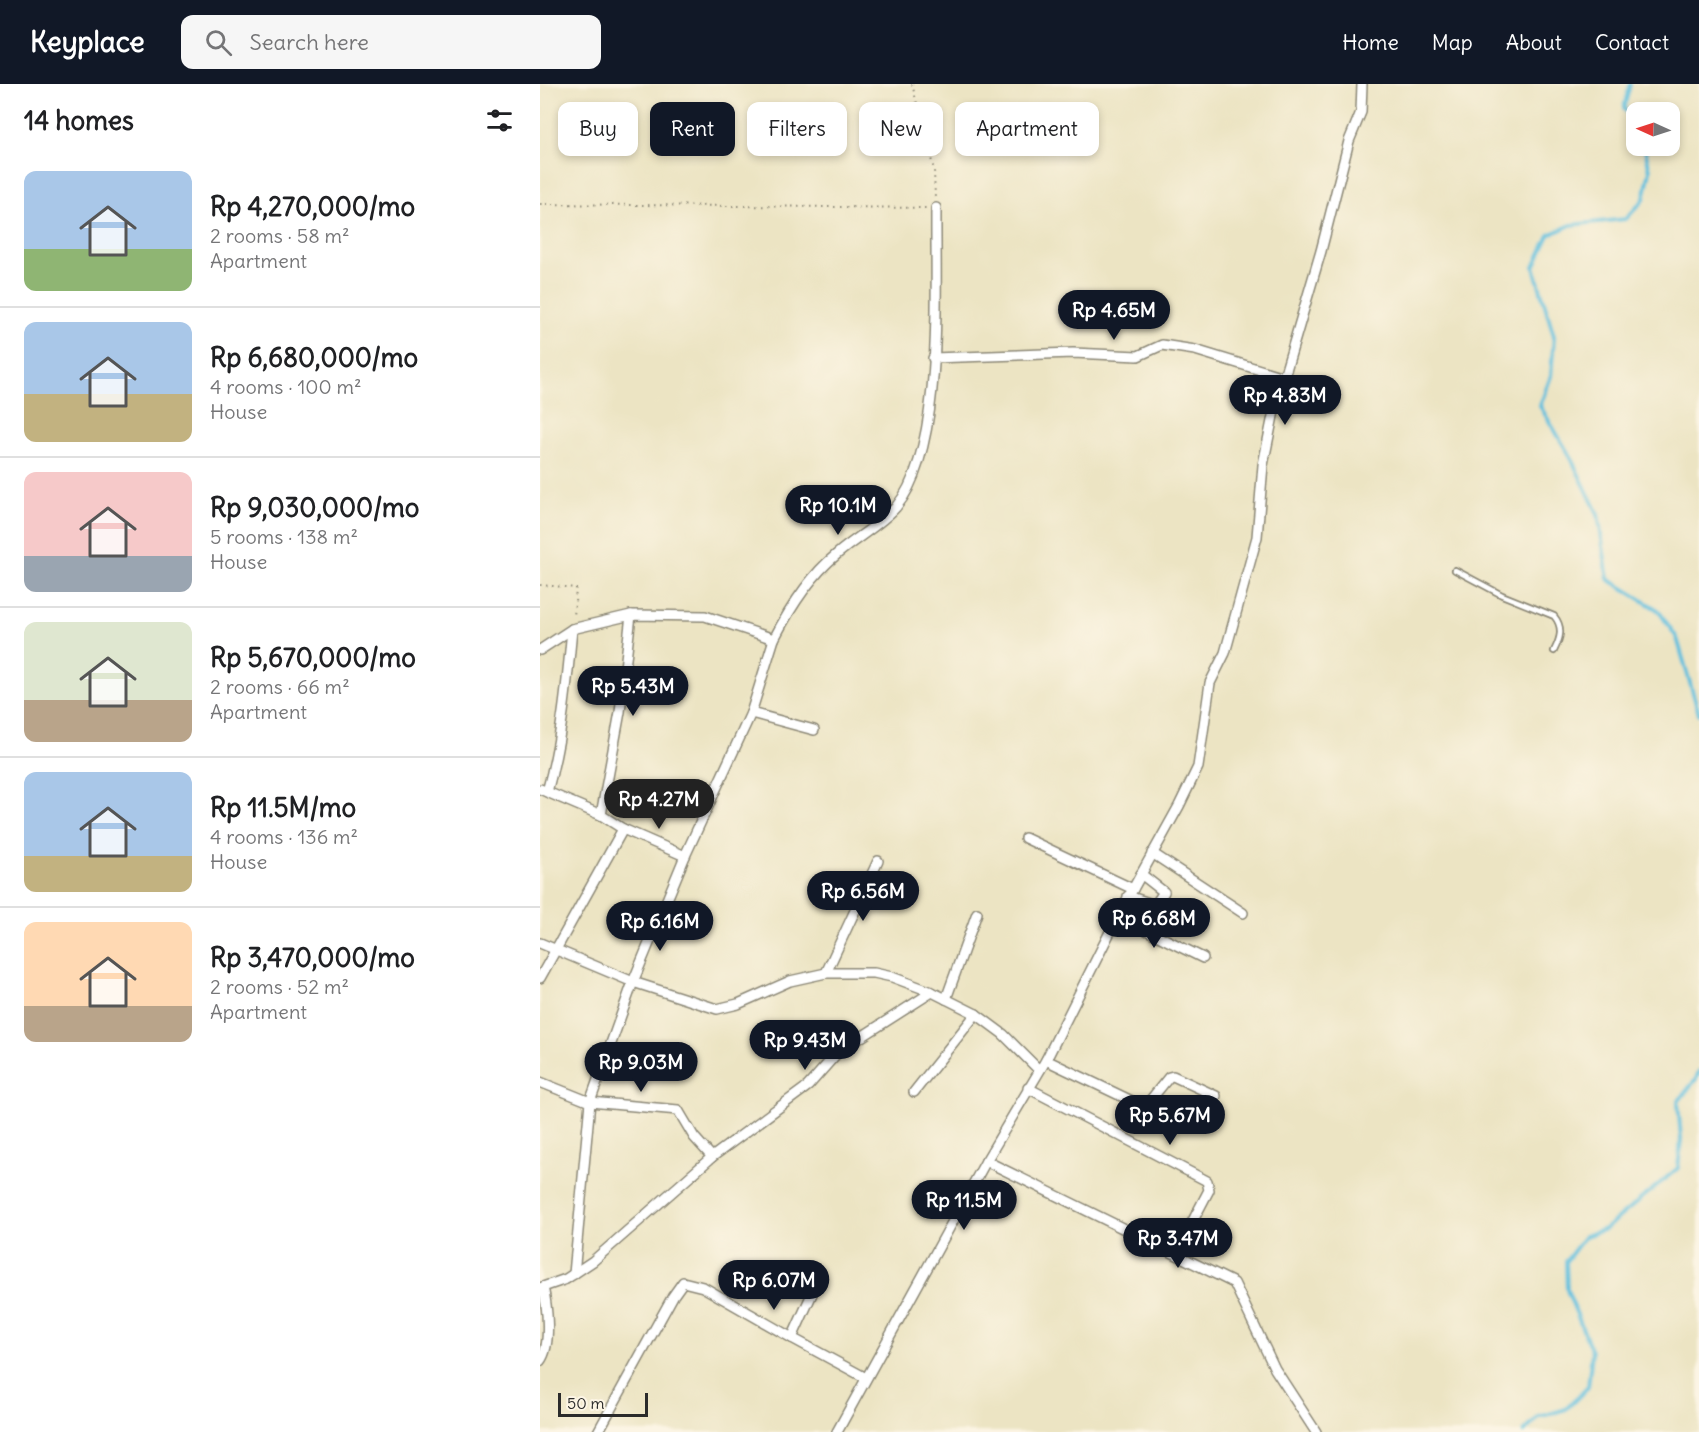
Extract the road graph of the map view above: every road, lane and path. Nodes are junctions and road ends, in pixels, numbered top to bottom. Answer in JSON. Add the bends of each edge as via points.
{"nodes":[{"id":1,"x":912,"y":84,"type":"edge"},
{"id":2,"x":1362,"y":84,"type":"edge"},
{"id":3,"x":540,"y":204,"type":"edge"},
{"id":4,"x":936,"y":208,"type":"junction"},
{"id":5,"x":933,"y":358,"type":"junction"},
{"id":6,"x":1283,"y":377,"type":"junction"},
{"id":7,"x":1455,"y":570,"type":"dead end"},
{"id":8,"x":540,"y":585,"type":"edge"},
{"id":9,"x":631,"y":615,"type":"junction"},
{"id":10,"x":572,"y":629,"type":"junction"},
{"id":11,"x":774,"y":639,"type":"junction"},
{"id":12,"x":540,"y":650,"type":"edge"},
{"id":13,"x":1554,"y":651,"type":"dead end"},
{"id":14,"x":751,"y":713,"type":"junction"},
{"id":15,"x":814,"y":730,"type":"dead end"},
{"id":16,"x":543,"y":790,"type":"edge"},
{"id":17,"x":601,"y":815,"type":"junction"},
{"id":18,"x":623,"y":829,"type":"junction"},
{"id":19,"x":1025,"y":838,"type":"dead end"},
{"id":20,"x":1152,"y":853,"type":"junction"},
{"id":21,"x":685,"y":856,"type":"junction"},
{"id":22,"x":878,"y":861,"type":"dead end"},
{"id":23,"x":1141,"y":874,"type":"junction"},
{"id":24,"x":1131,"y":892,"type":"junction"},
{"id":25,"x":977,"y":913,"type":"dead end"},
{"id":26,"x":1243,"y":913,"type":"dead end"},
{"id":27,"x":1118,"y":916,"type":"junction"},
{"id":28,"x":540,"y":943,"type":"edge"},
{"id":29,"x":554,"y":949,"type":"junction"},
{"id":30,"x":1203,"y":958,"type":"dead end"},
{"id":31,"x":826,"y":973,"type":"junction"},
{"id":32,"x":540,"y":978,"type":"edge"},
{"id":33,"x":633,"y":982,"type":"junction"},
{"id":34,"x":932,"y":992,"type":"junction"},
{"id":35,"x":946,"y":999,"type":"junction"},
{"id":36,"x":976,"y":1014,"type":"junction"},
{"id":37,"x":1046,"y":1060,"type":"junction"},
{"id":38,"x":1040,"y":1070,"type":"junction"},
{"id":39,"x":540,"y":1082,"type":"edge"},
{"id":40,"x":1028,"y":1088,"type":"junction"},
{"id":41,"x":915,"y":1092,"type":"dead end"},
{"id":42,"x":1216,"y":1096,"type":"dead end"},
{"id":43,"x":590,"y":1102,"type":"junction"},
{"id":44,"x":712,"y":1157,"type":"junction"},
{"id":45,"x":986,"y":1161,"type":"junction"},
{"id":46,"x":1176,"y":1253,"type":"junction"},
{"id":47,"x":574,"y":1274,"type":"junction"},
{"id":48,"x":821,"y":1274,"type":"dead end"},
{"id":49,"x":542,"y":1288,"type":"edge"},
{"id":50,"x":792,"y":1338,"type":"junction"},
{"id":51,"x":540,"y":1361,"type":"edge"},
{"id":52,"x":866,"y":1378,"type":"junction"},
{"id":53,"x":598,"y":1432,"type":"edge"},
{"id":54,"x":837,"y":1432,"type":"edge"},
{"id":55,"x":1316,"y":1432,"type":"edge"}],
"edges":[{"from":1,"to":4,"type":"path","via":[[934,170]]},
{"from":2,"to":6,"type":"street","via":[[1361,112],[1349,141],[1322,251]]},
{"from":3,"to":4,"type":"path"},
{"from":4,"to":5,"type":"street"},
{"from":5,"to":6,"type":"street","via":[[1073,353],[1137,356],[1162,345],[1195,350]]},
{"from":5,"to":11,"type":"street","via":[[930,411],[917,472],[908,490],[885,518],[822,569]]},
{"from":6,"to":20,"type":"street","via":[[1263,465],[1257,537],[1225,653],[1210,683],[1200,758]]},
{"from":7,"to":13,"type":"lane","via":[[1554,616],[1561,633]]},
{"from":8,"to":10,"type":"path","via":[[576,588]]},
{"from":9,"to":10,"type":"street"},
{"from":9,"to":11,"type":"street","via":[[705,616]]},
{"from":9,"to":17,"type":"street","via":[[620,712]]},
{"from":10,"to":12,"type":"street"},
{"from":10,"to":16,"type":"street","via":[[558,755]]},
{"from":11,"to":14,"type":"street"},
{"from":14,"to":15,"type":"street"},
{"from":14,"to":21,"type":"street"},
{"from":16,"to":17,"type":"street"},
{"from":17,"to":18,"type":"street"},
{"from":18,"to":21,"type":"street"},
{"from":18,"to":29,"type":"street"},
{"from":19,"to":24,"type":"street"},
{"from":20,"to":23,"type":"street"},
{"from":20,"to":26,"type":"street"},
{"from":21,"to":33,"type":"street"},
{"from":22,"to":31,"type":"street"},
{"from":23,"to":24,"type":"street"},
{"from":23,"to":24,"type":"street","via":[[1164,892],[1155,905]]},
{"from":24,"to":27,"type":"street"},
{"from":25,"to":35,"type":"street"},
{"from":27,"to":30,"type":"street"},
{"from":27,"to":37,"type":"street"},
{"from":28,"to":29,"type":"street"},
{"from":29,"to":32,"type":"street"},
{"from":29,"to":33,"type":"street"},
{"from":31,"to":33,"type":"street","via":[[790,981],[717,1009]]},
{"from":31,"to":34,"type":"street","via":[[874,973]]},
{"from":33,"to":43,"type":"street"},
{"from":34,"to":35,"type":"street"},
{"from":34,"to":44,"type":"street","via":[[855,1039],[808,1086]]},
{"from":35,"to":36,"type":"street"},
{"from":36,"to":38,"type":"street"},
{"from":36,"to":41,"type":"street"},
{"from":37,"to":38,"type":"street"},
{"from":37,"to":42,"type":"street","via":[[1138,1104],[1148,1102],[1173,1076]]},
{"from":38,"to":40,"type":"street"},
{"from":39,"to":43,"type":"street"},
{"from":40,"to":45,"type":"street"},
{"from":40,"to":46,"type":"street","via":[[1207,1181],[1209,1190]]},
{"from":43,"to":44,"type":"street","via":[[678,1110]]},
{"from":43,"to":47,"type":"street"},
{"from":44,"to":47,"type":"street"},
{"from":45,"to":46,"type":"street"},
{"from":45,"to":52,"type":"street"},
{"from":46,"to":55,"type":"street","via":[[1234,1283],[1275,1369]]},
{"from":47,"to":49,"type":"street"},
{"from":48,"to":50,"type":"street"},
{"from":49,"to":51,"type":"street","via":[[548,1310]]},
{"from":50,"to":52,"type":"street"},
{"from":50,"to":53,"type":"street","via":[[703,1287],[683,1282]]},
{"from":52,"to":54,"type":"street"}]}
